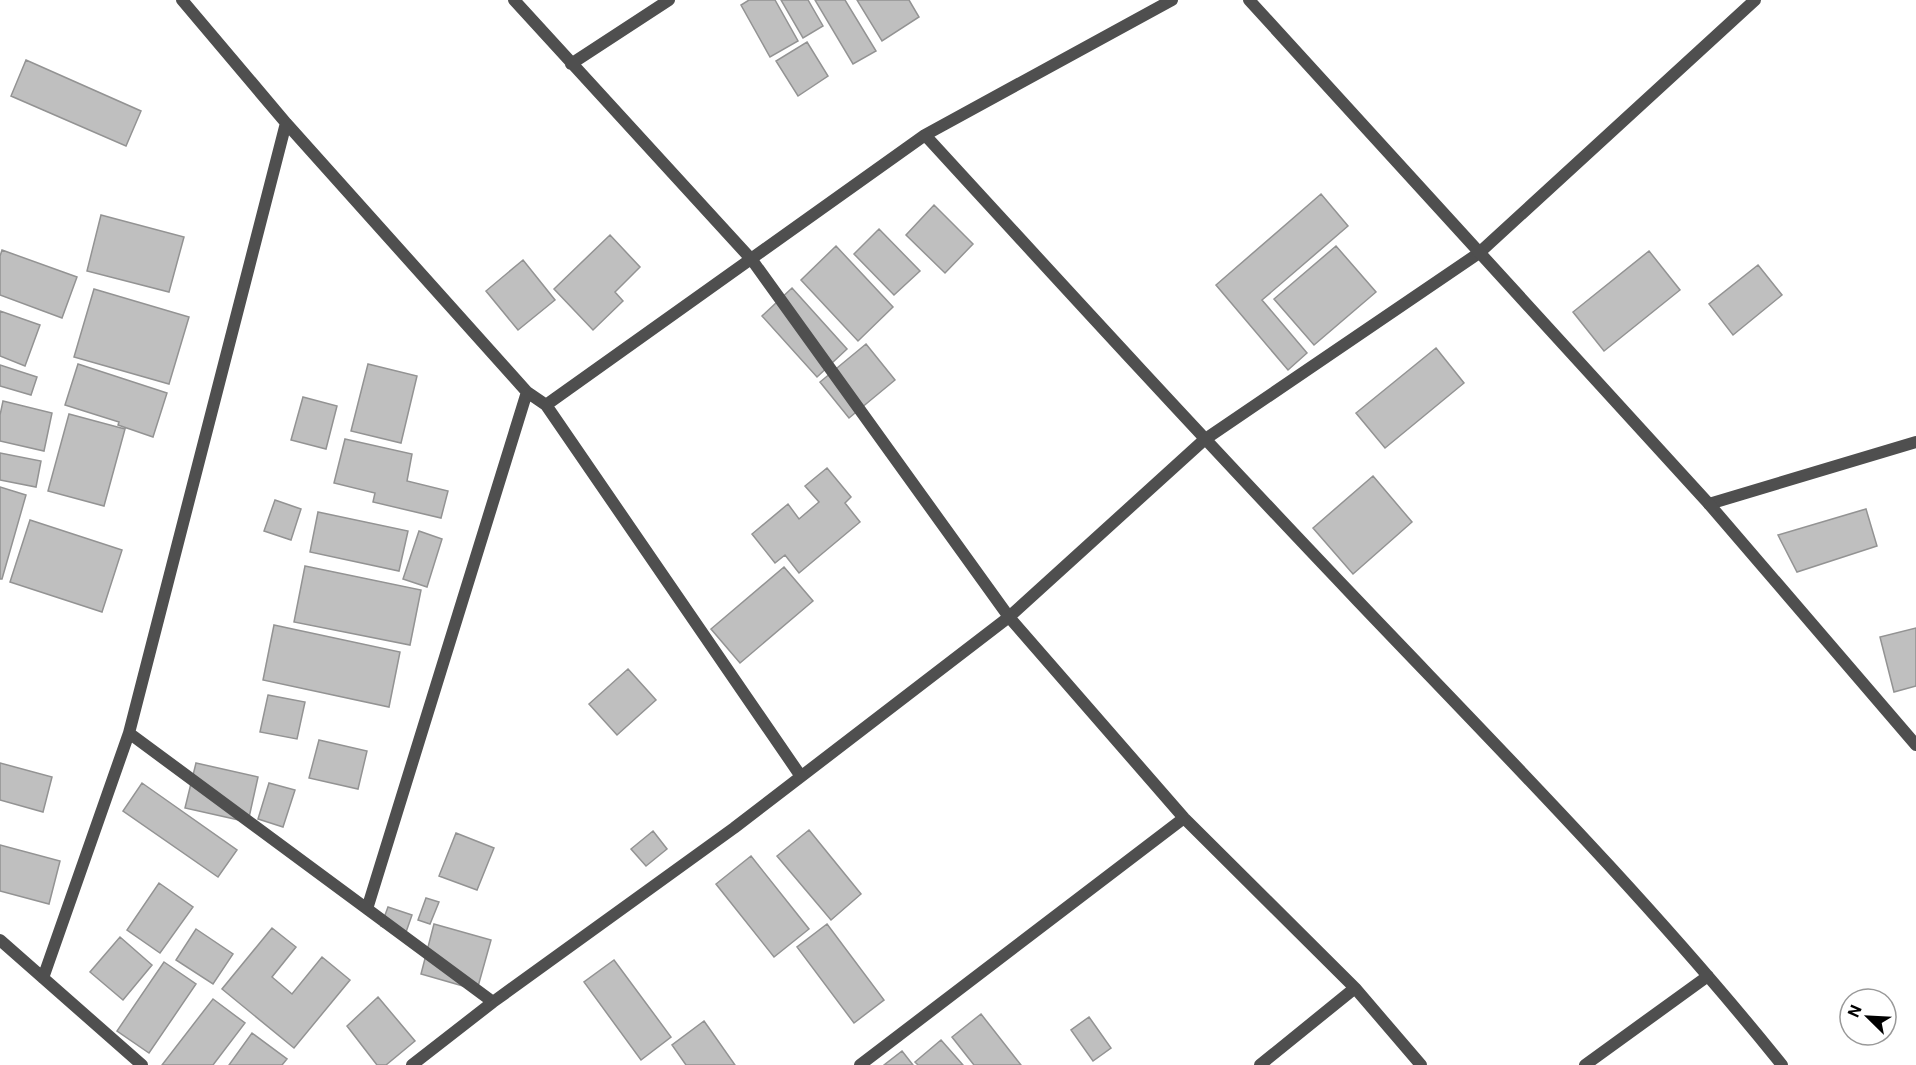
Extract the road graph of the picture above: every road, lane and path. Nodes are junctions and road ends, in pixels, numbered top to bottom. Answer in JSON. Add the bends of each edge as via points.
{"nodes":[{"id":1,"x":182,"y":0,"type":"edge"},
{"id":2,"x":514,"y":0,"type":"edge"},
{"id":3,"x":669,"y":0,"type":"edge"},
{"id":4,"x":1172,"y":0,"type":"edge"},
{"id":5,"x":1249,"y":0,"type":"edge"},
{"id":6,"x":1755,"y":0,"type":"edge"},
{"id":7,"x":571,"y":64,"type":"junction"},
{"id":8,"x":286,"y":123,"type":"junction"},
{"id":9,"x":925,"y":135,"type":"junction"},
{"id":10,"x":1479,"y":253,"type":"junction"},
{"id":11,"x":752,"y":260,"type":"junction"},
{"id":12,"x":527,"y":392,"type":"junction"},
{"id":13,"x":546,"y":405,"type":"junction"},
{"id":14,"x":1204,"y":440,"type":"junction"},
{"id":15,"x":1916,"y":442,"type":"edge"},
{"id":16,"x":1709,"y":504,"type":"junction"},
{"id":17,"x":1009,"y":617,"type":"junction"},
{"id":18,"x":129,"y":733,"type":"junction"},
{"id":19,"x":1916,"y":745,"type":"edge"},
{"id":20,"x":800,"y":775,"type":"junction"},
{"id":21,"x":1184,"y":818,"type":"junction"},
{"id":22,"x":367,"y":909,"type":"junction"},
{"id":23,"x":0,"y":940,"type":"edge"},
{"id":24,"x":1708,"y":976,"type":"junction"},
{"id":25,"x":43,"y":978,"type":"junction"},
{"id":26,"x":1355,"y":987,"type":"junction"},
{"id":27,"x":493,"y":1002,"type":"junction"},
{"id":28,"x":142,"y":1065,"type":"edge"},
{"id":29,"x":412,"y":1065,"type":"edge"},
{"id":30,"x":860,"y":1065,"type":"edge"},
{"id":31,"x":1260,"y":1065,"type":"edge"},
{"id":32,"x":1421,"y":1065,"type":"edge"},
{"id":33,"x":1585,"y":1065,"type":"edge"},
{"id":34,"x":1782,"y":1065,"type":"edge"}],
"edges":[{"from":1,"to":8,"type":"street"},
{"from":2,"to":7,"type":"street"},
{"from":3,"to":7,"type":"street"},
{"from":4,"to":9,"type":"street"},
{"from":5,"to":10,"type":"street"},
{"from":6,"to":10,"type":"street"},
{"from":7,"to":11,"type":"street"},
{"from":8,"to":12,"type":"street"},
{"from":8,"to":18,"type":"street"},
{"from":9,"to":11,"type":"street"},
{"from":9,"to":14,"type":"street"},
{"from":10,"to":14,"type":"street"},
{"from":10,"to":16,"type":"street"},
{"from":11,"to":13,"type":"street"},
{"from":11,"to":17,"type":"street"},
{"from":12,"to":13,"type":"street"},
{"from":12,"to":22,"type":"street"},
{"from":13,"to":20,"type":"street"},
{"from":14,"to":17,"type":"street"},
{"from":14,"to":24,"type":"street","via":[[1555,808]]},
{"from":15,"to":16,"type":"street"},
{"from":16,"to":19,"type":"street"},
{"from":17,"to":20,"type":"street"},
{"from":17,"to":21,"type":"street"},
{"from":18,"to":22,"type":"street"},
{"from":18,"to":25,"type":"street"},
{"from":20,"to":27,"type":"street","via":[[734,828]]},
{"from":21,"to":26,"type":"street"},
{"from":21,"to":30,"type":"street"},
{"from":22,"to":27,"type":"street"},
{"from":23,"to":25,"type":"street"},
{"from":24,"to":33,"type":"street"},
{"from":24,"to":34,"type":"street"},
{"from":25,"to":28,"type":"street"},
{"from":26,"to":31,"type":"street"},
{"from":26,"to":32,"type":"street"},
{"from":27,"to":29,"type":"street"}]}
